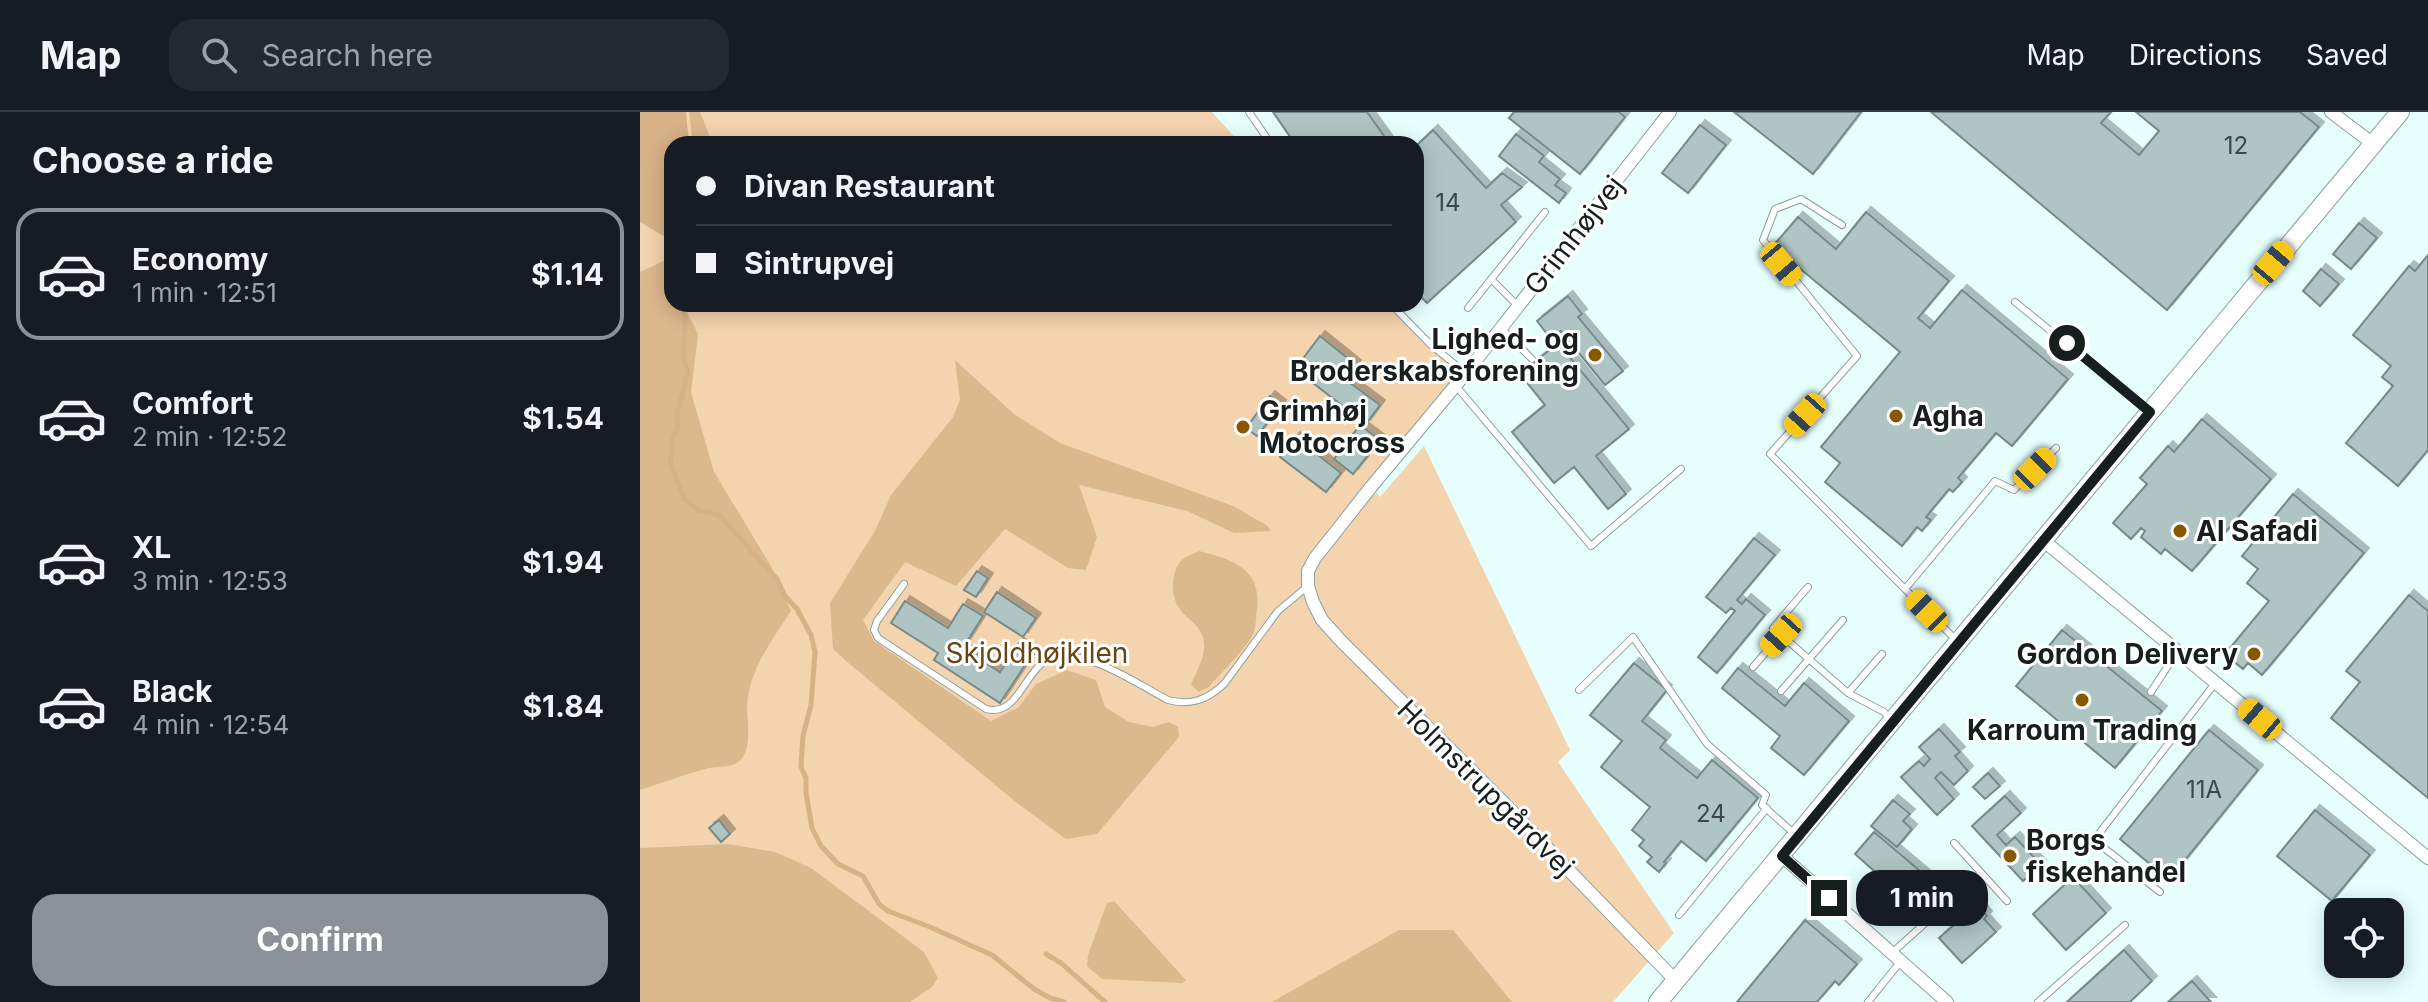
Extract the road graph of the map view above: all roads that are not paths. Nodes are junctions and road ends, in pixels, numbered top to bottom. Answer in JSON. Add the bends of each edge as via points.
{"nodes":[{"id":1,"x":1249,"y":112,"type":"edge"},
{"id":2,"x":1670,"y":112,"type":"edge"},
{"id":3,"x":2331,"y":112,"type":"edge"},
{"id":4,"x":2400,"y":112,"type":"edge"},
{"id":5,"x":1266,"y":136,"type":"edge"},
{"id":6,"x":2372,"y":143,"type":"junction"},
{"id":7,"x":1545,"y":212,"type":"dead end"},
{"id":8,"x":1842,"y":225,"type":"dead end"},
{"id":9,"x":1491,"y":279,"type":"junction"},
{"id":10,"x":2015,"y":302,"type":"dead end"},
{"id":11,"x":1518,"y":306,"type":"junction"},
{"id":12,"x":1468,"y":308,"type":"dead end"},
{"id":13,"x":1399,"y":312,"type":"edge"},
{"id":14,"x":1501,"y":328,"type":"junction"},
{"id":15,"x":1532,"y":359,"type":"dead end"},
{"id":16,"x":1466,"y":373,"type":"junction"},
{"id":17,"x":1455,"y":385,"type":"junction"},
{"id":18,"x":2150,"y":412,"type":"junction"},
{"id":19,"x":2056,"y":448,"type":"dead end"},
{"id":20,"x":1681,"y":469,"type":"dead end"},
{"id":21,"x":2044,"y":541,"type":"junction"},
{"id":22,"x":904,"y":584,"type":"dead end"},
{"id":23,"x":1308,"y":586,"type":"junction"},
{"id":24,"x":1808,"y":587,"type":"dead end"},
{"id":25,"x":1905,"y":589,"type":"junction"},
{"id":26,"x":1843,"y":620,"type":"dead end"},
{"id":27,"x":1781,"y":635,"type":"junction"},
{"id":28,"x":1958,"y":642,"type":"junction"},
{"id":29,"x":2177,"y":652,"type":"junction"},
{"id":30,"x":1882,"y":654,"type":"dead end"},
{"id":31,"x":1809,"y":659,"type":"junction"},
{"id":32,"x":1753,"y":667,"type":"dead end"},
{"id":33,"x":2216,"y":682,"type":"junction"},
{"id":34,"x":1579,"y":690,"type":"dead end"},
{"id":35,"x":1781,"y":691,"type":"dead end"},
{"id":36,"x":2151,"y":692,"type":"dead end"},
{"id":37,"x":1848,"y":693,"type":"junction"},
{"id":38,"x":1893,"y":721,"type":"junction"},
{"id":39,"x":1767,"y":808,"type":"junction"},
{"id":40,"x":1789,"y":829,"type":"dead end"},
{"id":41,"x":1954,"y":843,"type":"dead end"},
{"id":42,"x":1782,"y":856,"type":"junction"},
{"id":43,"x":2428,"y":858,"type":"edge"},
{"id":44,"x":1981,"y":873,"type":"junction"},
{"id":45,"x":2160,"y":892,"type":"dead end"},
{"id":46,"x":2007,"y":901,"type":"dead end"},
{"id":47,"x":1679,"y":915,"type":"dead end"},
{"id":48,"x":2125,"y":925,"type":"dead end"},
{"id":49,"x":1898,"y":956,"type":"junction"},
{"id":50,"x":1676,"y":981,"type":"junction"},
{"id":51,"x":1658,"y":1002,"type":"edge"},
{"id":52,"x":1868,"y":1002,"type":"edge"},
{"id":53,"x":1947,"y":1002,"type":"edge"},
{"id":54,"x":2038,"y":1002,"type":"edge"}],
"edges":[{"from":1,"to":5,"type":"lane"},
{"from":2,"to":11,"type":"street","name":"Grimhøjvej"},
{"from":3,"to":6,"type":"street"},
{"from":4,"to":6,"type":"street"},
{"from":6,"to":18,"type":"street"},
{"from":7,"to":9,"type":"lane"},
{"from":8,"to":25,"type":"lane","via":[[1801,199],[1775,209],[1763,240],[1857,356],[1770,454]]},
{"from":9,"to":11,"type":"lane"},
{"from":9,"to":12,"type":"lane"},
{"from":10,"to":18,"type":"lane"},
{"from":11,"to":14,"type":"street","name":"Grimhøjvej"},
{"from":13,"to":16,"type":"lane"},
{"from":14,"to":15,"type":"lane"},
{"from":14,"to":16,"type":"street","name":"Grimhøjvej"},
{"from":16,"to":17,"type":"street","name":"Grimhøjvej"},
{"from":17,"to":20,"type":"lane","via":[[1591,546]]},
{"from":17,"to":23,"type":"street","name":"Grimhøjvej","via":[[1315,558]]},
{"from":18,"to":21,"type":"street"},
{"from":19,"to":25,"type":"lane","via":[[2014,490],[1995,481]]},
{"from":21,"to":28,"type":"street"},
{"from":21,"to":29,"type":"street"},
{"from":22,"to":23,"type":"lane","via":[[877,621],[878,638],[997,712],[1007,707],[1037,668],[1052,657],[1070,656],[1091,661],[1168,700],[1196,702],[1224,684],[1278,611]]},
{"from":23,"to":50,"type":"street","name":"Holmstrupgårdvej","via":[[1322,620],[1342,642]]},
{"from":24,"to":27,"type":"lane","via":[[1773,628]]},
{"from":25,"to":28,"type":"lane"},
{"from":26,"to":31,"type":"lane"},
{"from":27,"to":31,"type":"lane"},
{"from":27,"to":32,"type":"lane"},
{"from":28,"to":38,"type":"street"},
{"from":29,"to":33,"type":"street"},
{"from":29,"to":36,"type":"lane"},
{"from":30,"to":37,"type":"lane"},
{"from":31,"to":35,"type":"lane"},
{"from":31,"to":37,"type":"lane"},
{"from":33,"to":43,"type":"street"},
{"from":33,"to":45,"type":"lane","via":[[2094,840]]},
{"from":34,"to":39,"type":"lane","via":[[1633,637],[1707,744],[1766,795],[1762,805]]},
{"from":37,"to":38,"type":"lane"},
{"from":38,"to":42,"type":"street"},
{"from":39,"to":40,"type":"lane"},
{"from":39,"to":47,"type":"lane"},
{"from":41,"to":44,"type":"lane"},
{"from":42,"to":49,"type":"street"},
{"from":42,"to":50,"type":"street"},
{"from":44,"to":46,"type":"lane"},
{"from":44,"to":49,"type":"lane"},
{"from":48,"to":54,"type":"lane"},
{"from":49,"to":52,"type":"lane"},
{"from":49,"to":53,"type":"street"},
{"from":50,"to":51,"type":"street"}]}
